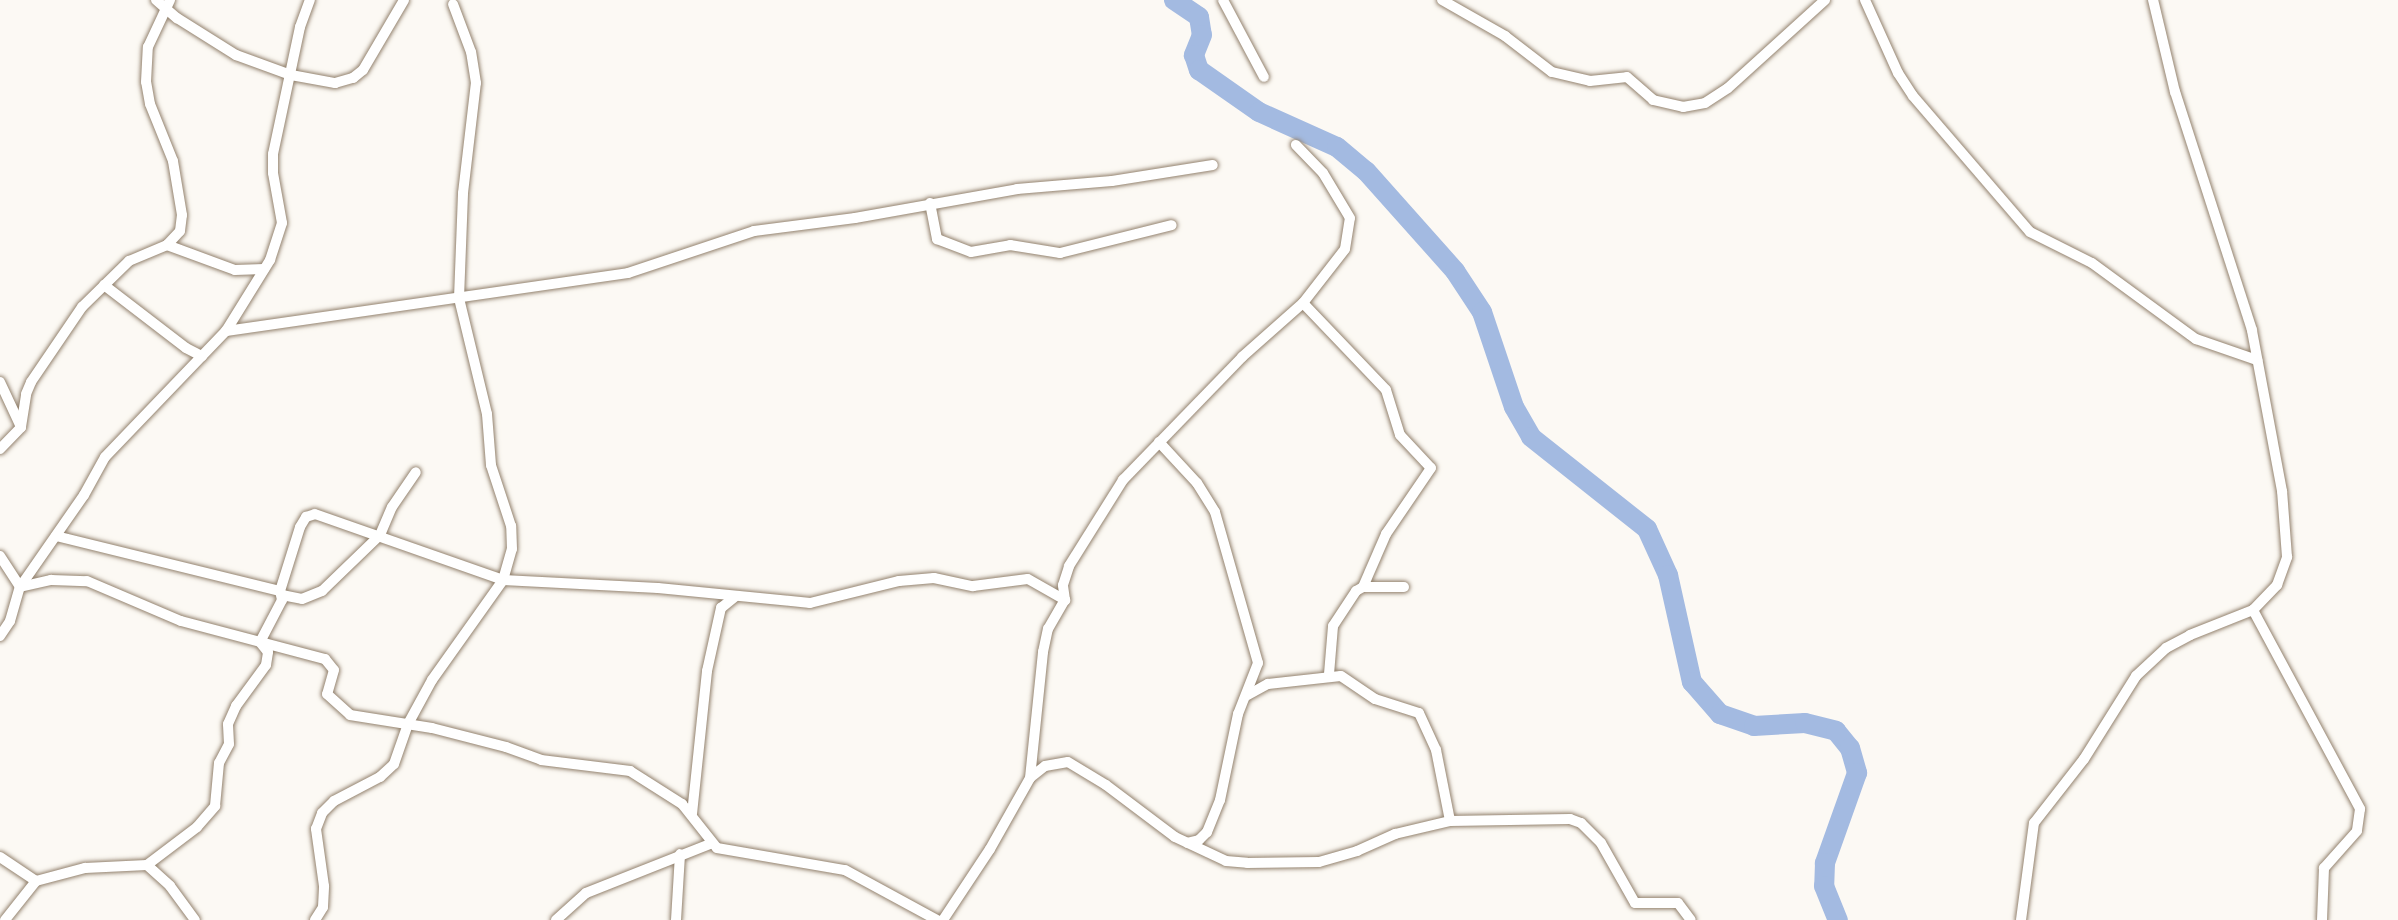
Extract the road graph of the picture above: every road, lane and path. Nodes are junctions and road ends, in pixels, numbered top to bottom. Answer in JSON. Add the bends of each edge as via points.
{"nodes":[{"id":1,"x":156,"y":0,"type":"edge"},
{"id":2,"x":310,"y":0,"type":"edge"},
{"id":3,"x":404,"y":0,"type":"edge"},
{"id":4,"x":1223,"y":0,"type":"edge"},
{"id":5,"x":1442,"y":0,"type":"edge"},
{"id":6,"x":1825,"y":0,"type":"edge"},
{"id":7,"x":1865,"y":0,"type":"edge"},
{"id":8,"x":2153,"y":0,"type":"edge"},
{"id":9,"x":168,"y":4,"type":"edge"},
{"id":10,"x":453,"y":4,"type":"dead end"},
{"id":11,"x":291,"y":75,"type":"junction"},
{"id":12,"x":1264,"y":78,"type":"dead end"},
{"id":13,"x":1296,"y":145,"type":"dead end"},
{"id":14,"x":1213,"y":165,"type":"dead end"},
{"id":15,"x":930,"y":203,"type":"junction"},
{"id":16,"x":1172,"y":225,"type":"dead end"},
{"id":17,"x":167,"y":245,"type":"junction"},
{"id":18,"x":264,"y":269,"type":"junction"},
{"id":19,"x":104,"y":285,"type":"junction"},
{"id":20,"x":459,"y":298,"type":"junction"},
{"id":21,"x":1303,"y":303,"type":"junction"},
{"id":22,"x":226,"y":331,"type":"junction"},
{"id":23,"x":202,"y":356,"type":"junction"},
{"id":24,"x":2257,"y":360,"type":"junction"},
{"id":25,"x":0,"y":382,"type":"edge"},
{"id":26,"x":21,"y":428,"type":"junction"},
{"id":27,"x":1159,"y":442,"type":"junction"},
{"id":28,"x":0,"y":449,"type":"edge"},
{"id":29,"x":417,"y":471,"type":"dead end"},
{"id":30,"x":56,"y":536,"type":"junction"},
{"id":31,"x":380,"y":536,"type":"junction"},
{"id":32,"x":0,"y":556,"type":"edge"},
{"id":33,"x":503,"y":580,"type":"junction"},
{"id":34,"x":20,"y":587,"type":"junction"},
{"id":35,"x":1363,"y":587,"type":"junction"},
{"id":36,"x":1404,"y":587,"type":"dead end"},
{"id":37,"x":281,"y":593,"type":"junction"},
{"id":38,"x":736,"y":596,"type":"junction"},
{"id":39,"x":1065,"y":600,"type":"junction"},
{"id":40,"x":2253,"y":610,"type":"junction"},
{"id":41,"x":0,"y":636,"type":"edge"},
{"id":42,"x":260,"y":642,"type":"junction"},
{"id":43,"x":1329,"y":674,"type":"junction"},
{"id":44,"x":1245,"y":697,"type":"junction"},
{"id":45,"x":408,"y":724,"type":"junction"},
{"id":46,"x":1030,"y":778,"type":"junction"},
{"id":47,"x":692,"y":814,"type":"junction"},
{"id":48,"x":1450,"y":821,"type":"junction"},
{"id":49,"x":1186,"y":843,"type":"junction"},
{"id":50,"x":710,"y":844,"type":"junction"},
{"id":51,"x":680,"y":854,"type":"junction"},
{"id":52,"x":0,"y":857,"type":"edge"},
{"id":53,"x":147,"y":865,"type":"junction"},
{"id":54,"x":36,"y":881,"type":"junction"},
{"id":55,"x":5,"y":920,"type":"edge"},
{"id":56,"x":195,"y":920,"type":"edge"},
{"id":57,"x":315,"y":920,"type":"edge"},
{"id":58,"x":556,"y":920,"type":"edge"},
{"id":59,"x":676,"y":920,"type":"edge"},
{"id":60,"x":937,"y":920,"type":"edge"},
{"id":61,"x":943,"y":920,"type":"edge"},
{"id":62,"x":1691,"y":920,"type":"edge"},
{"id":63,"x":2021,"y":920,"type":"edge"},
{"id":64,"x":2322,"y":920,"type":"edge"}],
"edges":[{"from":1,"to":9,"type":"street"},
{"from":2,"to":11,"type":"street","via":[[302,17]]},
{"from":3,"to":11,"type":"street","via":[[363,70],[353,78],[335,83]]},
{"from":4,"to":12,"type":"street"},
{"from":5,"to":6,"type":"street","via":[[1505,36],[1552,72],[1590,81],[1627,77],[1653,100],[1683,107],[1705,103],[1728,88]]},
{"from":7,"to":24,"type":"street","via":[[1898,73],[1914,96],[2030,232],[2092,263],[2196,339]]},
{"from":8,"to":24,"type":"street","via":[[2175,92],[2248,314]]},
{"from":9,"to":11,"type":"street","via":[[236,55]]},
{"from":9,"to":17,"type":"street","via":[[148,47],[146,82],[150,104],[173,161],[182,215],[180,231]]},
{"from":10,"to":20,"type":"street","via":[[471,52],[476,83],[463,193]]},
{"from":11,"to":18,"type":"street","via":[[273,154],[280,234]]},
{"from":13,"to":21,"type":"street","via":[[1323,173],[1350,218],[1345,249]]},
{"from":14,"to":15,"type":"street"},
{"from":15,"to":16,"type":"street","via":[[937,239],[971,252],[1010,245],[1060,253]]},
{"from":15,"to":20,"type":"street","via":[[844,220],[754,231],[628,273]]},
{"from":17,"to":18,"type":"street","via":[[235,270]]},
{"from":17,"to":19,"type":"street","via":[[136,256]]},
{"from":18,"to":22,"type":"street"},
{"from":19,"to":23,"type":"street"},
{"from":19,"to":26,"type":"street","via":[[82,307],[32,382],[26,394]]},
{"from":20,"to":22,"type":"street"},
{"from":20,"to":33,"type":"street","via":[[487,414],[491,465],[511,526],[512,549]]},
{"from":21,"to":27,"type":"street","via":[[1249,350]]},
{"from":21,"to":35,"type":"street","via":[[1386,390],[1400,435],[1431,468],[1386,534]]},
{"from":22,"to":23,"type":"street"},
{"from":23,"to":30,"type":"street","via":[[105,457]]},
{"from":24,"to":40,"type":"street","via":[[2271,421],[2288,544],[2283,576]]},
{"from":25,"to":26,"type":"street"},
{"from":26,"to":28,"type":"street"},
{"from":27,"to":39,"type":"street","via":[[1122,480],[1069,566],[1063,585]]},
{"from":27,"to":44,"type":"street","via":[[1197,483],[1215,512],[1226,543],[1258,663]]},
{"from":29,"to":31,"type":"street","via":[[392,507]]},
{"from":30,"to":34,"type":"street"},
{"from":30,"to":37,"type":"street"},
{"from":31,"to":33,"type":"street"},
{"from":31,"to":37,"type":"street","via":[[322,591],[302,599]]},
{"from":31,"to":37,"type":"street","via":[[310,514],[300,527]]},
{"from":32,"to":34,"type":"street"},
{"from":33,"to":38,"type":"street"},
{"from":33,"to":45,"type":"street","via":[[432,680]]},
{"from":34,"to":41,"type":"street","via":[[10,621]]},
{"from":34,"to":42,"type":"street","via":[[51,580],[87,581],[181,621]]},
{"from":35,"to":36,"type":"street"},
{"from":35,"to":43,"type":"street","via":[[1356,591],[1333,626]]},
{"from":37,"to":42,"type":"street"},
{"from":38,"to":39,"type":"street","via":[[810,603],[899,581],[934,578],[973,586],[1028,579]]},
{"from":38,"to":47,"type":"street","via":[[722,608],[707,670]]},
{"from":39,"to":46,"type":"street","via":[[1048,629],[1043,652]]},
{"from":40,"to":63,"type":"street","via":[[2166,648],[2136,676],[2084,759],[2034,823]]},
{"from":40,"to":64,"type":"street","via":[[2360,809],[2358,831],[2324,868]]},
{"from":42,"to":45,"type":"street","via":[[325,659],[334,676],[327,694],[350,715]]},
{"from":42,"to":53,"type":"street","via":[[268,652],[266,665],[236,706],[228,724],[229,744],[219,763],[215,806],[197,827]]},
{"from":43,"to":44,"type":"street","via":[[1268,684]]},
{"from":43,"to":48,"type":"street","via":[[1350,678],[1375,699],[1419,713],[1436,750]]},
{"from":44,"to":49,"type":"street","via":[[1212,820],[1203,837]]},
{"from":45,"to":47,"type":"street","via":[[506,747],[542,760],[630,771],[665,790]]},
{"from":45,"to":57,"type":"street","via":[[394,764],[380,777],[334,801],[322,813],[316,829],[323,907]]},
{"from":46,"to":49,"type":"street","via":[[1045,766],[1068,762]]},
{"from":46,"to":61,"type":"street"},
{"from":47,"to":50,"type":"street"},
{"from":48,"to":49,"type":"street","via":[[1395,834],[1319,862],[1226,861]]},
{"from":48,"to":62,"type":"street","via":[[1559,818],[1581,823],[1601,843],[1635,903],[1678,903]]},
{"from":50,"to":51,"type":"street"},
{"from":50,"to":60,"type":"street","via":[[845,870]]},
{"from":51,"to":58,"type":"street","via":[[586,893]]},
{"from":51,"to":59,"type":"street"},
{"from":52,"to":54,"type":"street"},
{"from":53,"to":54,"type":"street","via":[[85,868]]},
{"from":53,"to":56,"type":"street","via":[[170,886]]},
{"from":54,"to":55,"type":"street"}]}
